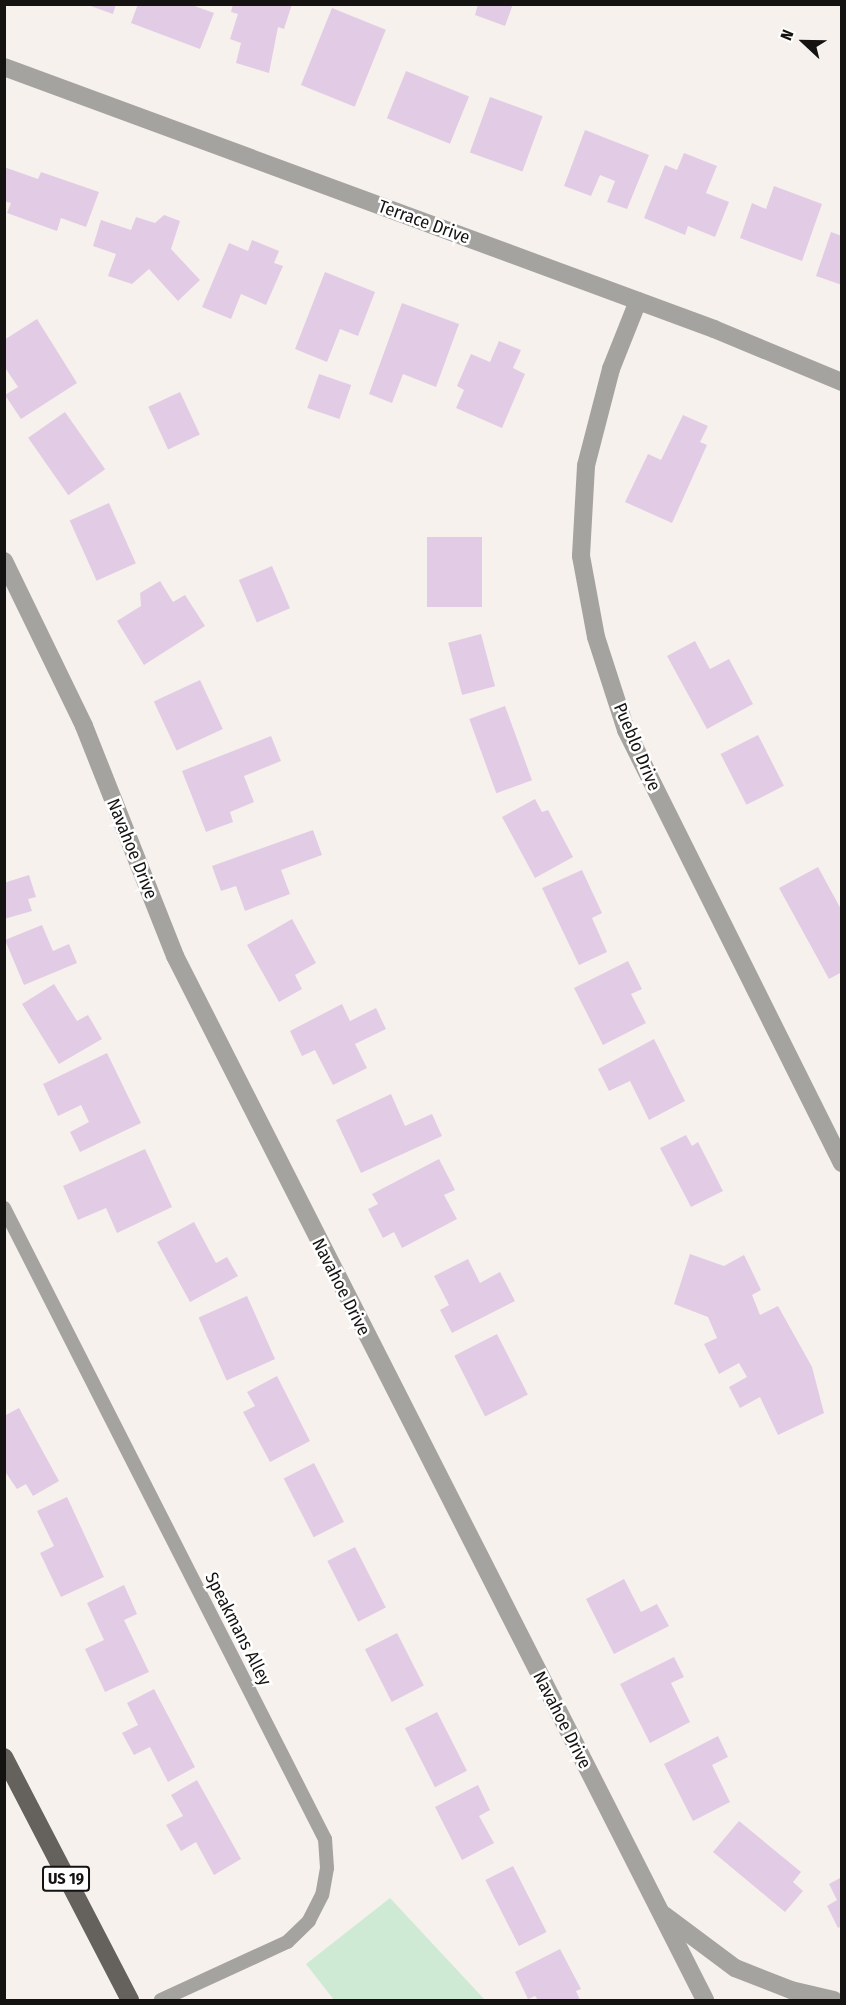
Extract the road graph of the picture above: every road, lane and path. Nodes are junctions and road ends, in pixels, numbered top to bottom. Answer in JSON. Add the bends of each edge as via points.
{"nodes":[{"id":1,"x":4,"y":67,"type":"edge"},
{"id":2,"x":638,"y":301,"type":"junction"},
{"id":3,"x":842,"y":382,"type":"edge"},
{"id":4,"x":4,"y":561,"type":"edge"},
{"id":5,"x":842,"y":1163,"type":"edge"},
{"id":6,"x":4,"y":1208,"type":"edge"},
{"id":7,"x":4,"y":1757,"type":"edge"},
{"id":8,"x":661,"y":1912,"type":"junction"},
{"id":9,"x":130,"y":2001,"type":"edge"},
{"id":10,"x":161,"y":2001,"type":"edge"},
{"id":11,"x":705,"y":2001,"type":"edge"},
{"id":12,"x":834,"y":2001,"type":"edge"}],
"edges":[{"from":1,"to":2,"type":"street","name":"Terrace Drive"},
{"from":2,"to":3,"type":"street","name":"Terrace Drive"},
{"from":2,"to":5,"type":"street","name":"Pueblo Drive","via":[[611,369],[585,466],[581,556],[596,637],[631,740]]},
{"from":4,"to":8,"type":"street","name":"Navahoe Drive","via":[[84,726],[175,956]]},
{"from":6,"to":10,"type":"lane","name":"Speakmans Alley","via":[[325,1839],[327,1869],[322,1895],[309,1921],[287,1942]]},
{"from":7,"to":9,"type":"main road","number":"US 19"},
{"from":8,"to":11,"type":"street","name":"Navahoe Drive"},
{"from":8,"to":12,"type":"street","via":[[735,1968],[791,1990]]}]}
